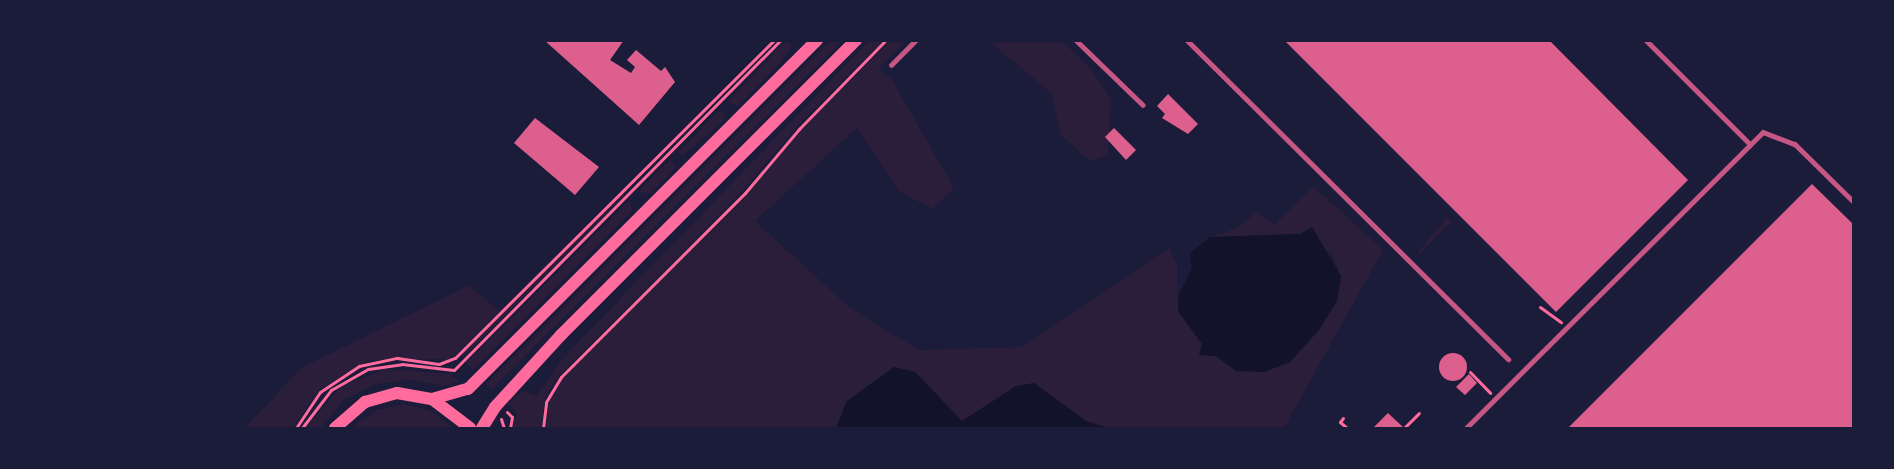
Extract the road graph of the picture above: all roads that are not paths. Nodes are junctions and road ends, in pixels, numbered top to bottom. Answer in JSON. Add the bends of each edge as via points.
{"nodes":[{"id":1,"x":817,"y":40,"type":"edge"},
{"id":2,"x":856,"y":40,"type":"edge"},
{"id":3,"x":916,"y":40,"type":"edge"},
{"id":4,"x":1076,"y":40,"type":"edge"},
{"id":5,"x":1187,"y":40,"type":"edge"},
{"id":6,"x":1646,"y":40,"type":"edge"},
{"id":7,"x":891,"y":65,"type":"dead end"},
{"id":8,"x":1143,"y":105,"type":"dead end"},
{"id":9,"x":1750,"y":144,"type":"junction"},
{"id":10,"x":1854,"y":202,"type":"edge"},
{"id":11,"x":1508,"y":359,"type":"dead end"},
{"id":12,"x":432,"y":399,"type":"junction"},
{"id":13,"x":335,"y":429,"type":"edge"},
{"id":14,"x":470,"y":429,"type":"edge"},
{"id":15,"x":482,"y":429,"type":"edge"},
{"id":16,"x":1466,"y":429,"type":"edge"}],
"edges":[{"from":1,"to":12,"type":"main road","via":[[470,386],[453,397]]},
{"from":2,"to":15,"type":"main road"},
{"from":3,"to":7,"type":"lane"},
{"from":4,"to":8,"type":"lane"},
{"from":5,"to":11,"type":"lane"},
{"from":6,"to":9,"type":"lane"},
{"from":9,"to":10,"type":"lane","via":[[1763,132],[1795,144]]},
{"from":9,"to":16,"type":"lane"},
{"from":12,"to":13,"type":"main road","via":[[397,393],[378,397],[351,411]]},
{"from":12,"to":14,"type":"main road"}]}
